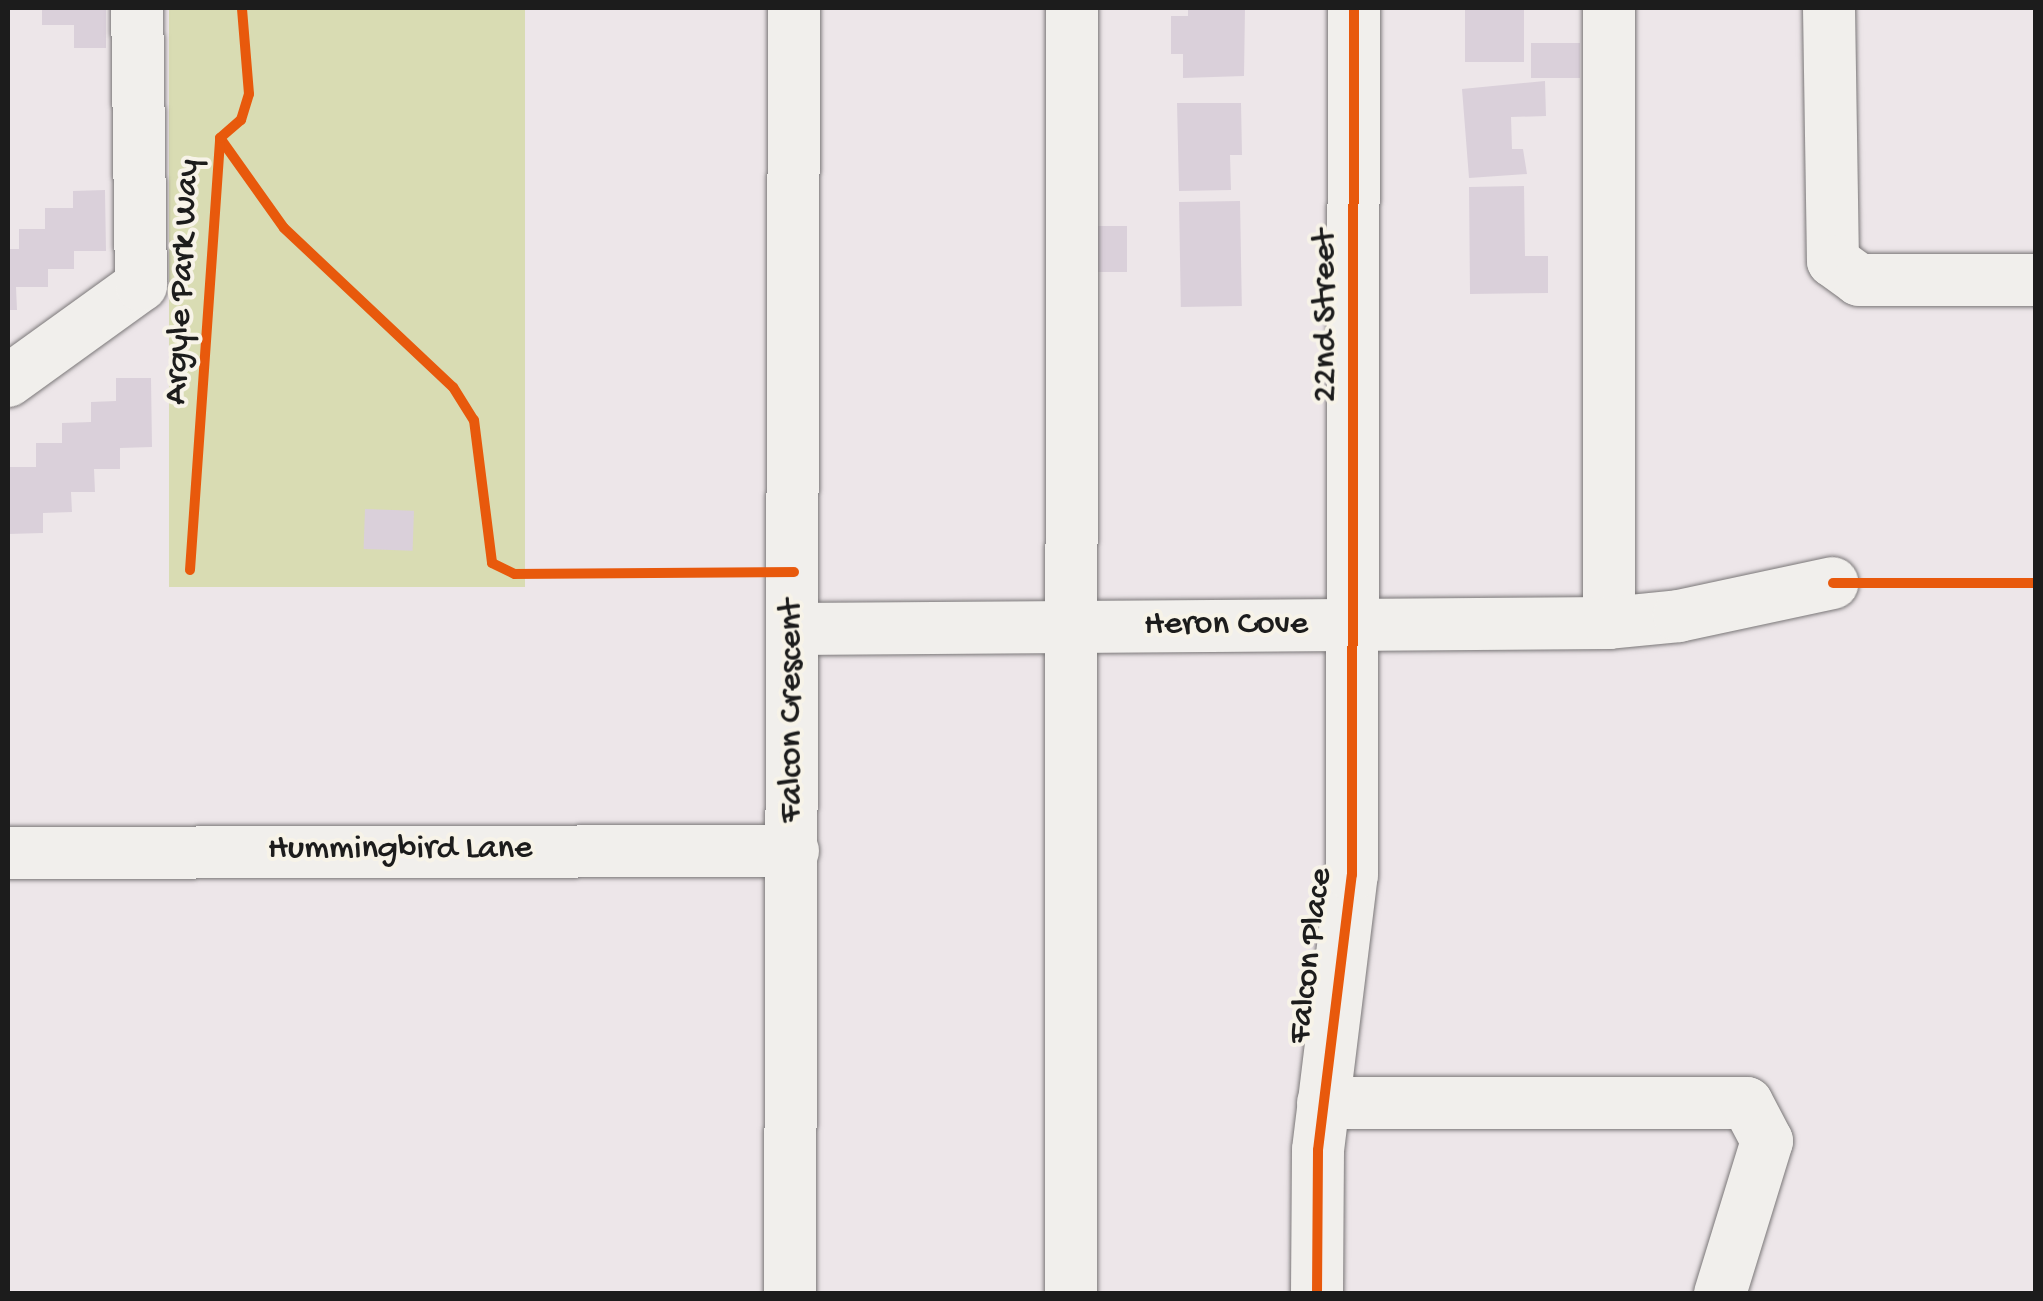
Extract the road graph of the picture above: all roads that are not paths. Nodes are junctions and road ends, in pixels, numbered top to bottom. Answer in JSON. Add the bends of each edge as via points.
{"nodes":[{"id":1,"x":138,"y":8,"type":"edge"},
{"id":2,"x":794,"y":8,"type":"edge"},
{"id":3,"x":1072,"y":8,"type":"edge"},
{"id":4,"x":1354,"y":8,"type":"edge"},
{"id":5,"x":1609,"y":8,"type":"edge"},
{"id":6,"x":1829,"y":8,"type":"edge"},
{"id":7,"x":2036,"y":280,"type":"edge"},
{"id":8,"x":8,"y":380,"type":"edge"},
{"id":9,"x":1833,"y":583,"type":"dead end"},
{"id":10,"x":1609,"y":623,"type":"junction"},
{"id":11,"x":1354,"y":625,"type":"junction"},
{"id":12,"x":1074,"y":627,"type":"junction"},
{"id":13,"x":794,"y":628,"type":"junction"},
{"id":14,"x":792,"y":851,"type":"junction"},
{"id":15,"x":8,"y":853,"type":"edge"},
{"id":16,"x":1322,"y":1103,"type":"junction"},
{"id":17,"x":790,"y":1294,"type":"edge"},
{"id":18,"x":1071,"y":1294,"type":"edge"},
{"id":19,"x":1317,"y":1294,"type":"edge"},
{"id":20,"x":1720,"y":1294,"type":"edge"}],
"edges":[{"from":1,"to":8,"type":"street","via":[[141,285]]},
{"from":2,"to":13,"type":"street","name":"Falcon Crescent"},
{"from":3,"to":12,"type":"street"},
{"from":4,"to":11,"type":"street","name":"22nd Street"},
{"from":5,"to":10,"type":"street"},
{"from":6,"to":7,"type":"street","via":[[1832,261],[1859,280]]},
{"from":9,"to":10,"type":"street","name":"Heron Cove","via":[[1680,616]]},
{"from":10,"to":11,"type":"street","name":"Heron Cove"},
{"from":11,"to":12,"type":"street","name":"Heron Cove"},
{"from":11,"to":16,"type":"street","name":"Falcon Place","via":[[1352,875]]},
{"from":12,"to":13,"type":"street","name":"Heron Cove"},
{"from":12,"to":18,"type":"street"},
{"from":13,"to":14,"type":"street","name":"Falcon Crescent"},
{"from":14,"to":15,"type":"street","name":"Hummingbird Lane"},
{"from":14,"to":17,"type":"street","name":"Falcon Crescent"},
{"from":16,"to":19,"type":"street","name":"Falcon Place"},
{"from":16,"to":20,"type":"street","via":[[1748,1103],[1766,1141]]}]}
